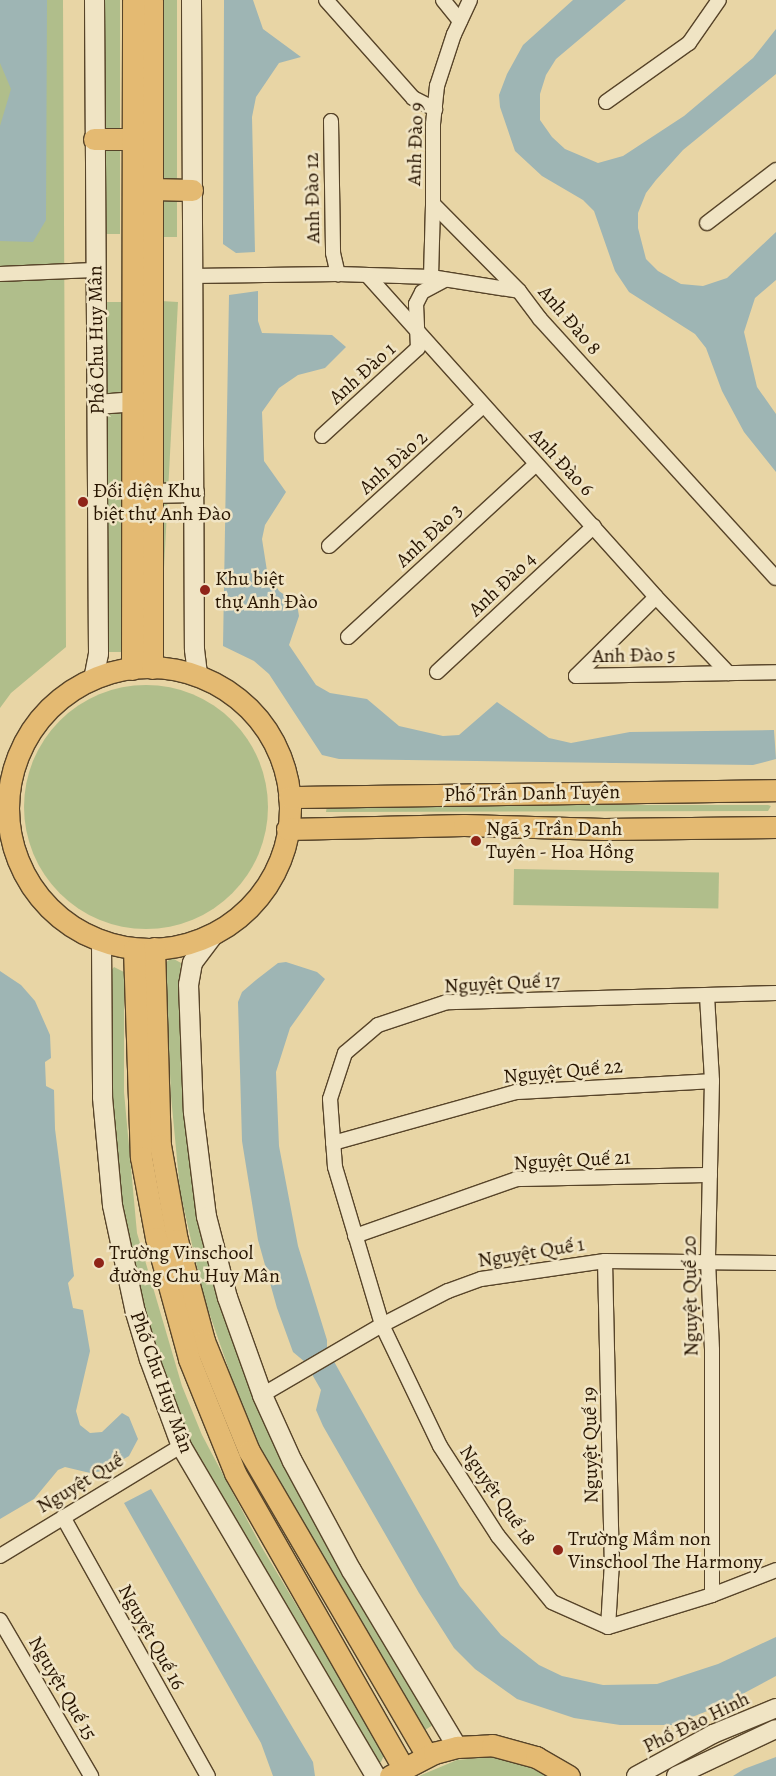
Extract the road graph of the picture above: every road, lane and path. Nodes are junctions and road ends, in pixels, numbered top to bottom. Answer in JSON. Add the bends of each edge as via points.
{"nodes":[{"id":1,"x":94,"y":0,"type":"edge"},
{"id":2,"x":132,"y":0,"type":"edge"},
{"id":3,"x":152,"y":0,"type":"edge"},
{"id":4,"x":192,"y":0,"type":"edge"},
{"id":5,"x":326,"y":0,"type":"edge"},
{"id":6,"x":442,"y":0,"type":"edge"},
{"id":7,"x":470,"y":0,"type":"edge"},
{"id":8,"x":719,"y":0,"type":"edge"},
{"id":9,"x":460,"y":21,"type":"junction"},
{"id":10,"x":606,"y":102,"type":"dead end"},
{"id":11,"x":435,"y":109,"type":"junction"},
{"id":12,"x":331,"y":121,"type":"dead end"},
{"id":13,"x":133,"y":138,"type":"junction"},
{"id":14,"x":94,"y":139,"type":"junction"},
{"id":15,"x":776,"y":170,"type":"edge"},
{"id":16,"x":152,"y":189,"type":"junction"},
{"id":17,"x":192,"y":190,"type":"junction"},
{"id":18,"x":433,"y":204,"type":"junction"},
{"id":19,"x":707,"y":223,"type":"dead end"},
{"id":20,"x":94,"y":270,"type":"junction"},
{"id":21,"x":0,"y":274,"type":"edge"},
{"id":22,"x":338,"y":274,"type":"junction"},
{"id":23,"x":191,"y":276,"type":"junction"},
{"id":24,"x":368,"y":276,"type":"junction"},
{"id":25,"x":438,"y":278,"type":"junction"},
{"id":26,"x":519,"y":291,"type":"junction"},
{"id":27,"x":419,"y":335,"type":"junction"},
{"id":28,"x":142,"y":400,"type":"junction"},
{"id":29,"x":97,"y":404,"type":"junction"},
{"id":30,"x":484,"y":406,"type":"junction"},
{"id":31,"x":322,"y":436,"type":"dead end"},
{"id":32,"x":536,"y":464,"type":"junction"},
{"id":33,"x":194,"y":492,"type":"junction"},
{"id":34,"x":151,"y":493,"type":"junction"},
{"id":35,"x":594,"y":526,"type":"junction"},
{"id":36,"x":329,"y":546,"type":"dead end"},
{"id":37,"x":776,"y":578,"type":"edge"},
{"id":38,"x":656,"y":597,"type":"junction"},
{"id":39,"x":348,"y":637,"type":"dead end"},
{"id":40,"x":142,"y":669,"type":"junction"},
{"id":41,"x":437,"y":672,"type":"dead end"},
{"id":42,"x":776,"y":672,"type":"edge"},
{"id":43,"x":728,"y":673,"type":"junction"},
{"id":44,"x":197,"y":675,"type":"junction"},
{"id":45,"x":93,"y":679,"type":"junction"},
{"id":46,"x":776,"y":790,"type":"edge"},
{"id":47,"x":5,"y":792,"type":"edge"},
{"id":48,"x":289,"y":797,"type":"junction"},
{"id":49,"x":776,"y":827,"type":"edge"},
{"id":50,"x":287,"y":829,"type":"junction"},
{"id":51,"x":6,"y":839,"type":"edge"},
{"id":52,"x":214,"y":933,"type":"junction"},
{"id":53,"x":101,"y":941,"type":"junction"},
{"id":54,"x":144,"y":948,"type":"junction"},
{"id":55,"x":776,"y":993,"type":"edge"},
{"id":56,"x":707,"y":996,"type":"junction"},
{"id":57,"x":712,"y":1081,"type":"junction"},
{"id":58,"x":333,"y":1143,"type":"junction"},
{"id":59,"x":710,"y":1175,"type":"junction"},
{"id":60,"x":355,"y":1236,"type":"junction"},
{"id":61,"x":605,"y":1261,"type":"junction"},
{"id":62,"x":708,"y":1261,"type":"junction"},
{"id":63,"x":776,"y":1262,"type":"edge"},
{"id":64,"x":382,"y":1325,"type":"junction"},
{"id":65,"x":262,"y":1395,"type":"junction"},
{"id":66,"x":181,"y":1446,"type":"junction"},
{"id":67,"x":63,"y":1517,"type":"junction"},
{"id":68,"x":0,"y":1556,"type":"edge"},
{"id":69,"x":776,"y":1570,"type":"edge"},
{"id":70,"x":712,"y":1595,"type":"junction"},
{"id":71,"x":0,"y":1620,"type":"edge"},
{"id":72,"x":608,"y":1627,"type":"junction"},
{"id":73,"x":776,"y":1708,"type":"edge"},
{"id":74,"x":749,"y":1718,"type":"junction"},
{"id":75,"x":776,"y":1730,"type":"edge"},
{"id":76,"x":754,"y":1738,"type":"junction"},
{"id":77,"x":457,"y":1747,"type":"junction"},
{"id":78,"x":427,"y":1756,"type":"junction"},
{"id":79,"x":396,"y":1772,"type":"edge"},
{"id":80,"x":91,"y":1776,"type":"edge"},
{"id":81,"x":208,"y":1776,"type":"edge"},
{"id":82,"x":375,"y":1776,"type":"edge"},
{"id":83,"x":569,"y":1776,"type":"edge"},
{"id":84,"x":636,"y":1776,"type":"edge"},
{"id":85,"x":676,"y":1776,"type":"edge"}],
"edges":[{"from":1,"to":14,"type":"main road","name":"Phố Chu Huy Mân"},
{"from":2,"to":13,"type":"main road","name":"Phố Chu Huy Mân"},
{"from":3,"to":16,"type":"main road","name":"Phố Chu Huy Mân"},
{"from":4,"to":17,"type":"main road"},
{"from":5,"to":11,"type":"street","via":[[413,98]]},
{"from":6,"to":9,"type":"street"},
{"from":7,"to":9,"type":"street","name":"Anh Đào 9"},
{"from":8,"to":10,"type":"street","via":[[689,43]]},
{"from":9,"to":11,"type":"street","name":"Anh Đào 9","via":[[437,86]]},
{"from":11,"to":18,"type":"street","name":"Anh Đào 9"},
{"from":12,"to":22,"type":"street","name":"Anh Đào 12","via":[[333,253]]},
{"from":13,"to":14,"type":"main road"},
{"from":13,"to":28,"type":"main road","name":"Phố Chu Huy Mân"},
{"from":14,"to":20,"type":"main road","name":"Phố Chu Huy Mân"},
{"from":15,"to":19,"type":"street"},
{"from":16,"to":17,"type":"main road"},
{"from":16,"to":28,"type":"main road","name":"Phố Chu Huy Mân"},
{"from":17,"to":23,"type":"main road"},
{"from":18,"to":25,"type":"street"},
{"from":18,"to":26,"type":"street","name":"Anh Đào 9"},
{"from":20,"to":21,"type":"street"},
{"from":20,"to":29,"type":"main road","name":"Phố Chu Huy Mân"},
{"from":22,"to":23,"type":"street","name":"Anh Đào 8"},
{"from":22,"to":24,"type":"street","name":"Anh Đào 8"},
{"from":23,"to":33,"type":"main road"},
{"from":24,"to":25,"type":"street","name":"Anh Đào 8"},
{"from":24,"to":27,"type":"street","name":"Anh Đào 6"},
{"from":25,"to":26,"type":"street","name":"Anh Đào 8"},
{"from":25,"to":27,"type":"street","via":[[422,292],[416,304]]},
{"from":26,"to":37,"type":"street","name":"Anh Đào 8","via":[[540,319]]},
{"from":27,"to":30,"type":"street","name":"Anh Đào 6"},
{"from":27,"to":31,"type":"street","name":"Anh Đào 1","via":[[418,348]]},
{"from":28,"to":29,"type":"main road"},
{"from":28,"to":34,"type":"main road","name":"Phố Chu Huy Mân"},
{"from":28,"to":40,"type":"main road","name":"Phố Chu Huy Mân"},
{"from":29,"to":45,"type":"main road","name":"Phố Chu Huy Mân","via":[[98,653]]},
{"from":30,"to":32,"type":"street","name":"Anh Đào 6"},
{"from":30,"to":36,"type":"street","name":"Anh Đào 2"},
{"from":32,"to":35,"type":"street","name":"Anh Đào 6"},
{"from":32,"to":39,"type":"street","name":"Anh Đào 3"},
{"from":33,"to":34,"type":"main road"},
{"from":33,"to":44,"type":"main road","via":[[194,649]]},
{"from":34,"to":40,"type":"main road","name":"Phố Chu Huy Mân"},
{"from":35,"to":38,"type":"street","name":"Anh Đào 6"},
{"from":35,"to":41,"type":"street","name":"Anh Đào 4"},
{"from":38,"to":43,"type":"street","name":"Anh Đào 6"},
{"from":38,"to":43,"type":"street","name":"Anh Đào 5","via":[[576,676]]},
{"from":40,"to":44,"type":"main road"},
{"from":40,"to":45,"type":"main road"},
{"from":42,"to":43,"type":"street","name":"Anh Đào 5"},
{"from":44,"to":48,"type":"main road","via":[[237,698],[263,726],[278,752]]},
{"from":45,"to":47,"type":"main road","via":[[53,705],[36,724],[24,744]]},
{"from":46,"to":48,"type":"main road","name":"Phố Trần Danh Tuyên"},
{"from":47,"to":51,"type":"main road"},
{"from":48,"to":50,"type":"main road"},
{"from":49,"to":50,"type":"main road","name":"Phố Trần Danh Tuyên","via":[[604,829],[464,825]]},
{"from":50,"to":52,"type":"main road","via":[[277,865],[266,886],[251,904]]},
{"from":51,"to":53,"type":"main road","via":[[43,902],[60,918]]},
{"from":52,"to":54,"type":"main road","via":[[192,942]]},
{"from":52,"to":65,"type":"main road","via":[[192,962],[188,984],[193,1112],[206,1216],[227,1297]]},
{"from":53,"to":54,"type":"main road"},
{"from":53,"to":66,"type":"main road","name":"Phố Chu Huy Mân","via":[[102,1097],[112,1205],[135,1312]]},
{"from":54,"to":78,"type":"main road","via":[[160,1145],[177,1240],[204,1341],[249,1451]]},
{"from":54,"to":79,"type":"main road","name":"Phố Chu Huy Mân","via":[[141,1157],[158,1247],[189,1359],[235,1473]]},
{"from":55,"to":56,"type":"street","name":"Nguyệt Quế 17"},
{"from":56,"to":57,"type":"street","name":"Nguyệt Quế 20"},
{"from":56,"to":58,"type":"street","name":"Nguyệt Quế 17","via":[[448,1002],[378,1025],[345,1053],[330,1098]]},
{"from":57,"to":58,"type":"street","name":"Nguyệt Quế 22","via":[[516,1092]]},
{"from":57,"to":59,"type":"street","name":"Nguyệt Quế 20"},
{"from":58,"to":60,"type":"street","name":"Nguyệt Quế 17","via":[[335,1167]]},
{"from":59,"to":60,"type":"street","name":"Nguyệt Quế 21","via":[[517,1179]]},
{"from":59,"to":62,"type":"street","name":"Nguyệt Quế 20"},
{"from":60,"to":64,"type":"street","name":"Nguyệt Quế 17"},
{"from":61,"to":62,"type":"street","name":"Nguyệt Quế 1"},
{"from":61,"to":64,"type":"street","name":"Nguyệt Quế 1","via":[[481,1279],[448,1291]]},
{"from":61,"to":72,"type":"street","name":"Nguyệt Quế 19","via":[[612,1562]]},
{"from":62,"to":63,"type":"street","name":"Nguyệt Quế 1"},
{"from":62,"to":70,"type":"street","name":"Nguyệt Quế 20","via":[[712,1350]]},
{"from":64,"to":65,"type":"street","name":"Nguyệt Quế 1"},
{"from":64,"to":72,"type":"street","name":"Nguyệt Quế 18","via":[[440,1446],[498,1536],[552,1602]]},
{"from":65,"to":77,"type":"main road","via":[[292,1461],[352,1570]]},
{"from":66,"to":67,"type":"street","name":"Nguyệt Quế"},
{"from":66,"to":82,"type":"main road","name":"Phố Chu Huy Mân"},
{"from":67,"to":68,"type":"street","name":"Nguyệt Quế"},
{"from":67,"to":81,"type":"street","name":"Nguyệt Quế 16"},
{"from":69,"to":70,"type":"street"},
{"from":70,"to":72,"type":"street"},
{"from":71,"to":80,"type":"street","name":"Nguyệt Quế 15"},
{"from":73,"to":74,"type":"street","name":"Phố Đào Hinh"},
{"from":74,"to":76,"type":"street"},
{"from":74,"to":84,"type":"street","name":"Phố Đào Hinh"},
{"from":75,"to":76,"type":"street","name":"Phố Đào Hinh"},
{"from":76,"to":85,"type":"street","name":"Phố Đào Hinh"},
{"from":77,"to":78,"type":"main road"},
{"from":77,"to":83,"type":"main road","via":[[492,1745],[516,1750],[536,1757]]},
{"from":78,"to":79,"type":"main road"}]}
